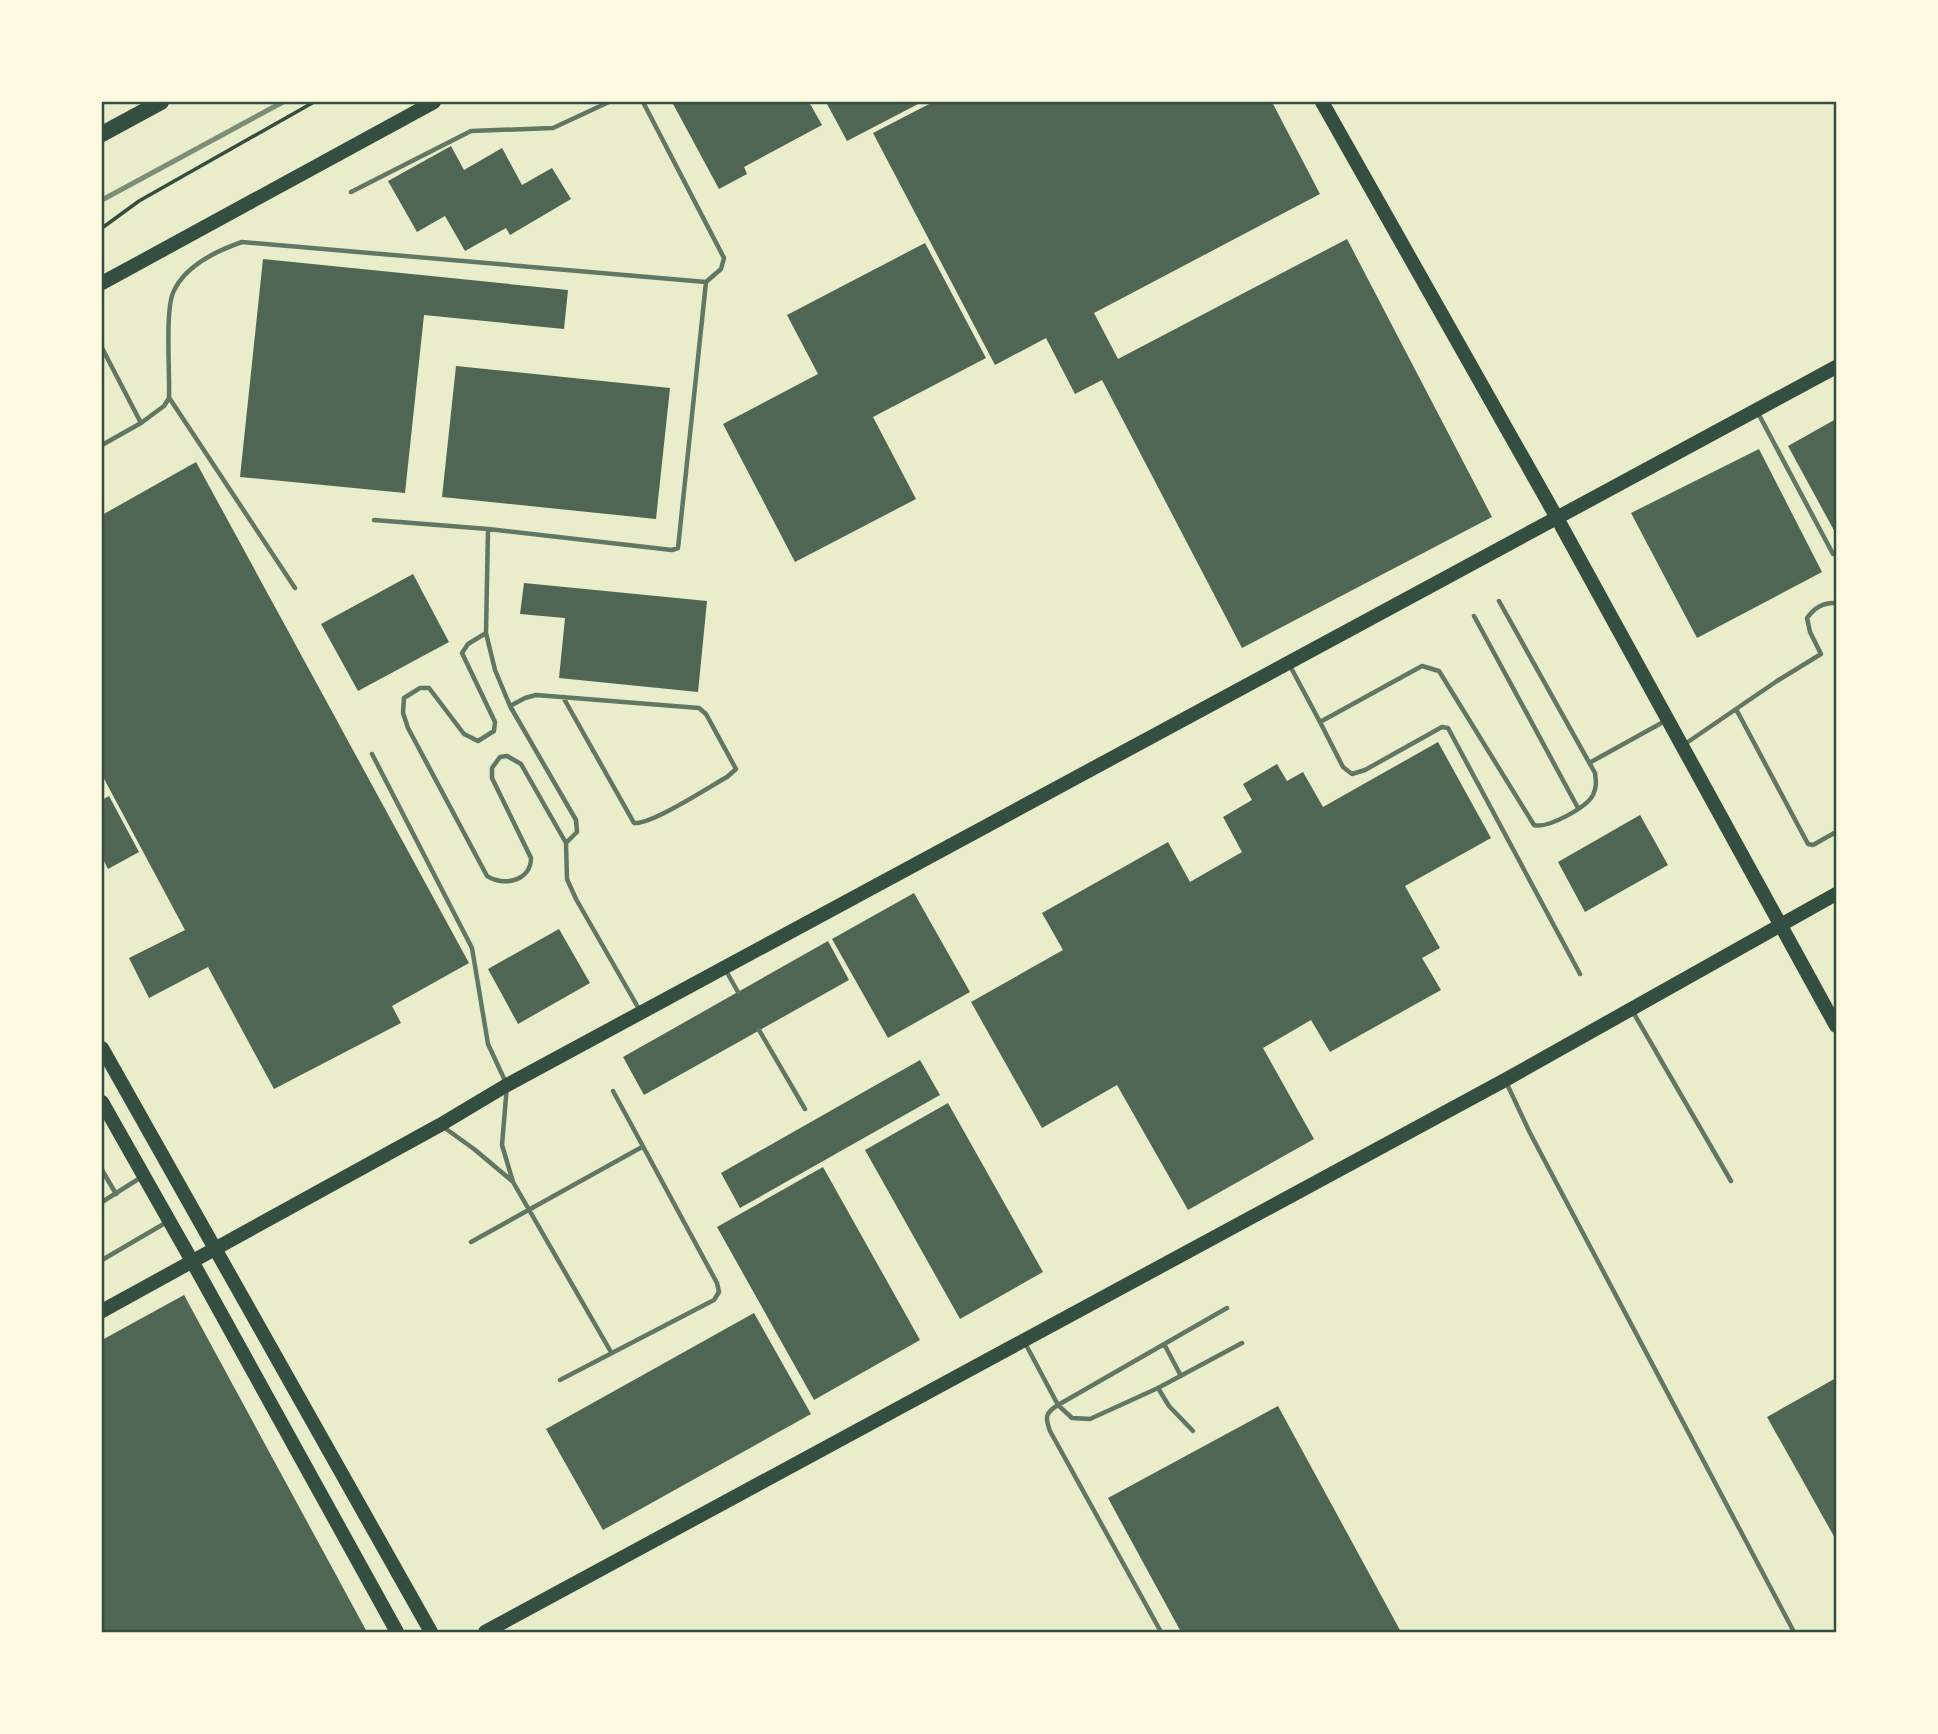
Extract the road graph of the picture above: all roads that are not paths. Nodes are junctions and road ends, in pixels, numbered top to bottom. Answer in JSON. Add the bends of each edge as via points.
{"nodes":[{"id":1,"x":161,"y":102,"type":"edge"},
{"id":2,"x":434,"y":102,"type":"edge"},
{"id":3,"x":609,"y":102,"type":"edge"},
{"id":4,"x":643,"y":102,"type":"edge"},
{"id":5,"x":1322,"y":102,"type":"edge"},
{"id":6,"x":102,"y":134,"type":"edge"},
{"id":7,"x":351,"y":192,"type":"dead end"},
{"id":8,"x":706,"y":282,"type":"junction"},
{"id":9,"x":102,"y":283,"type":"edge"},
{"id":10,"x":102,"y":348,"type":"edge"},
{"id":11,"x":1836,"y":367,"type":"edge"},
{"id":12,"x":169,"y":398,"type":"junction"},
{"id":13,"x":1757,"y":410,"type":"junction"},
{"id":14,"x":141,"y":422,"type":"junction"},
{"id":15,"x":102,"y":444,"type":"edge"},
{"id":16,"x":1558,"y":518,"type":"junction"},
{"id":17,"x":374,"y":520,"type":"dead end"},
{"id":18,"x":488,"y":529,"type":"junction"},
{"id":19,"x":1833,"y":554,"type":"dead end"},
{"id":20,"x":295,"y":588,"type":"dead end"},
{"id":21,"x":1499,"y":601,"type":"dead end"},
{"id":22,"x":1836,"y":603,"type":"edge"},
{"id":23,"x":1474,"y":616,"type":"dead end"},
{"id":24,"x":486,"y":633,"type":"junction"},
{"id":25,"x":1288,"y":664,"type":"junction"},
{"id":26,"x":563,"y":697,"type":"junction"},
{"id":27,"x":510,"y":706,"type":"junction"},
{"id":28,"x":1736,"y":709,"type":"junction"},
{"id":29,"x":1669,"y":719,"type":"junction"},
{"id":30,"x":1320,"y":722,"type":"junction"},
{"id":31,"x":1683,"y":745,"type":"junction"},
{"id":32,"x":372,"y":754,"type":"dead end"},
{"id":33,"x":1591,"y":762,"type":"junction"},
{"id":34,"x":1578,"y":808,"type":"junction"},
{"id":35,"x":1836,"y":832,"type":"edge"},
{"id":36,"x":566,"y":843,"type":"junction"},
{"id":37,"x":1836,"y":894,"type":"edge"},
{"id":38,"x":1781,"y":925,"type":"junction"},
{"id":39,"x":725,"y":969,"type":"junction"},
{"id":40,"x":1580,"y":974,"type":"dead end"},
{"id":41,"x":738,"y":992,"type":"dead end"},
{"id":42,"x":1631,"y":1009,"type":"junction"},
{"id":43,"x":641,"y":1013,"type":"junction"},
{"id":44,"x":1836,"y":1026,"type":"edge"},
{"id":45,"x":759,"y":1030,"type":"dead end"},
{"id":46,"x":102,"y":1048,"type":"edge"},
{"id":47,"x":1505,"y":1080,"type":"junction"},
{"id":48,"x":507,"y":1085,"type":"junction"},
{"id":49,"x":613,"y":1091,"type":"dead end"},
{"id":50,"x":102,"y":1102,"type":"edge"},
{"id":51,"x":805,"y":1109,"type":"dead end"},
{"id":52,"x":440,"y":1125,"type":"junction"},
{"id":53,"x":642,"y":1147,"type":"junction"},
{"id":54,"x":102,"y":1170,"type":"edge"},
{"id":55,"x":144,"y":1175,"type":"junction"},
{"id":56,"x":1731,"y":1181,"type":"dead end"},
{"id":57,"x":513,"y":1182,"type":"junction"},
{"id":58,"x":116,"y":1194,"type":"junction"},
{"id":59,"x":102,"y":1202,"type":"edge"},
{"id":60,"x":529,"y":1210,"type":"junction"},
{"id":61,"x":169,"y":1220,"type":"junction"},
{"id":62,"x":471,"y":1242,"type":"dead end"},
{"id":63,"x":216,"y":1248,"type":"junction"},
{"id":64,"x":102,"y":1260,"type":"edge"},
{"id":65,"x":192,"y":1261,"type":"junction"},
{"id":66,"x":1227,"y":1308,"type":"dead end"},
{"id":67,"x":102,"y":1311,"type":"edge"},
{"id":68,"x":1023,"y":1340,"type":"junction"},
{"id":69,"x":1242,"y":1343,"type":"dead end"},
{"id":70,"x":1164,"y":1344,"type":"junction"},
{"id":71,"x":611,"y":1352,"type":"junction"},
{"id":72,"x":1181,"y":1376,"type":"junction"},
{"id":73,"x":560,"y":1380,"type":"dead end"},
{"id":74,"x":1158,"y":1388,"type":"junction"},
{"id":75,"x":1058,"y":1405,"type":"junction"},
{"id":76,"x":1193,"y":1431,"type":"dead end"},
{"id":77,"x":397,"y":1633,"type":"edge"},
{"id":78,"x":431,"y":1633,"type":"edge"},
{"id":79,"x":485,"y":1633,"type":"edge"},
{"id":80,"x":1161,"y":1633,"type":"edge"},
{"id":81,"x":1794,"y":1633,"type":"edge"}],
"edges":[{"from":1,"to":6,"type":"highway"},
{"from":2,"to":9,"type":"main road"},
{"from":3,"to":7,"type":"lane","via":[[554,128],[466,132]]},
{"from":4,"to":8,"type":"lane","via":[[721,251],[721,269]]},
{"from":5,"to":16,"type":"main road"},
{"from":8,"to":12,"type":"lane","via":[[242,242],[197,265],[182,277],[172,296]]},
{"from":8,"to":18,"type":"lane","via":[[678,548],[672,551]]},
{"from":10,"to":14,"type":"lane"},
{"from":11,"to":13,"type":"main road"},
{"from":12,"to":14,"type":"lane"},
{"from":12,"to":20,"type":"lane"},
{"from":13,"to":16,"type":"main road"},
{"from":13,"to":19,"type":"lane"},
{"from":14,"to":15,"type":"lane"},
{"from":16,"to":25,"type":"main road"},
{"from":16,"to":29,"type":"main road"},
{"from":17,"to":18,"type":"lane"},
{"from":18,"to":24,"type":"lane"},
{"from":21,"to":33,"type":"lane"},
{"from":22,"to":28,"type":"lane","via":[[1826,603],[1807,618],[1821,654]]},
{"from":23,"to":34,"type":"lane"},
{"from":24,"to":27,"type":"lane"},
{"from":24,"to":36,"type":"lane","via":[[467,643],[462,653],[495,722],[494,731],[473,740],[426,688],[404,698],[408,728],[487,876],[508,882],[522,876],[531,864],[492,778],[499,757],[521,764]]},
{"from":25,"to":30,"type":"lane"},
{"from":25,"to":39,"type":"main road"},
{"from":26,"to":26,"type":"lane","via":[[703,710],[735,771],[657,816],[634,823]]},
{"from":26,"to":27,"type":"lane","via":[[531,695]]},
{"from":27,"to":36,"type":"lane","via":[[576,820],[577,832]]},
{"from":28,"to":31,"type":"lane"},
{"from":28,"to":35,"type":"lane","via":[[1808,844]]},
{"from":29,"to":31,"type":"main road"},
{"from":29,"to":33,"type":"lane"},
{"from":30,"to":34,"type":"lane","via":[[1428,666],[1444,677],[1534,825],[1545,826]]},
{"from":30,"to":40,"type":"lane","via":[[1343,767],[1352,774],[1448,728]]},
{"from":31,"to":38,"type":"main road"},
{"from":32,"to":48,"type":"lane","via":[[472,948],[488,1044]]},
{"from":33,"to":34,"type":"lane","via":[[1597,784]]},
{"from":36,"to":43,"type":"lane","via":[[567,880]]},
{"from":37,"to":38,"type":"main road"},
{"from":38,"to":42,"type":"main road"},
{"from":38,"to":44,"type":"main road"},
{"from":39,"to":41,"type":"lane"},
{"from":39,"to":43,"type":"main road"},
{"from":42,"to":47,"type":"main road"},
{"from":42,"to":56,"type":"lane"},
{"from":43,"to":48,"type":"main road"},
{"from":45,"to":51,"type":"lane"},
{"from":46,"to":63,"type":"main road"},
{"from":47,"to":68,"type":"main road"},
{"from":47,"to":81,"type":"lane"},
{"from":48,"to":52,"type":"main road"},
{"from":48,"to":57,"type":"lane","via":[[502,1145]]},
{"from":49,"to":53,"type":"lane"},
{"from":50,"to":55,"type":"main road"},
{"from":52,"to":57,"type":"lane"},
{"from":52,"to":63,"type":"main road"},
{"from":53,"to":60,"type":"lane"},
{"from":53,"to":71,"type":"lane","via":[[719,1292],[714,1300]]},
{"from":54,"to":58,"type":"lane"},
{"from":55,"to":58,"type":"lane"},
{"from":55,"to":61,"type":"main road"},
{"from":57,"to":60,"type":"lane"},
{"from":58,"to":59,"type":"lane"},
{"from":60,"to":62,"type":"lane"},
{"from":60,"to":71,"type":"lane"},
{"from":61,"to":64,"type":"lane"},
{"from":61,"to":65,"type":"main road"},
{"from":63,"to":65,"type":"main road"},
{"from":63,"to":78,"type":"main road"},
{"from":65,"to":67,"type":"main road"},
{"from":65,"to":77,"type":"main road"},
{"from":66,"to":70,"type":"lane"},
{"from":68,"to":75,"type":"lane"},
{"from":68,"to":79,"type":"main road"},
{"from":69,"to":72,"type":"lane"},
{"from":70,"to":72,"type":"lane"},
{"from":70,"to":75,"type":"lane"},
{"from":71,"to":73,"type":"lane"},
{"from":72,"to":74,"type":"lane"},
{"from":74,"to":75,"type":"lane","via":[[1090,1419],[1072,1418]]},
{"from":74,"to":76,"type":"lane"},
{"from":75,"to":80,"type":"lane","via":[[1045,1418],[1050,1431]]}]}
